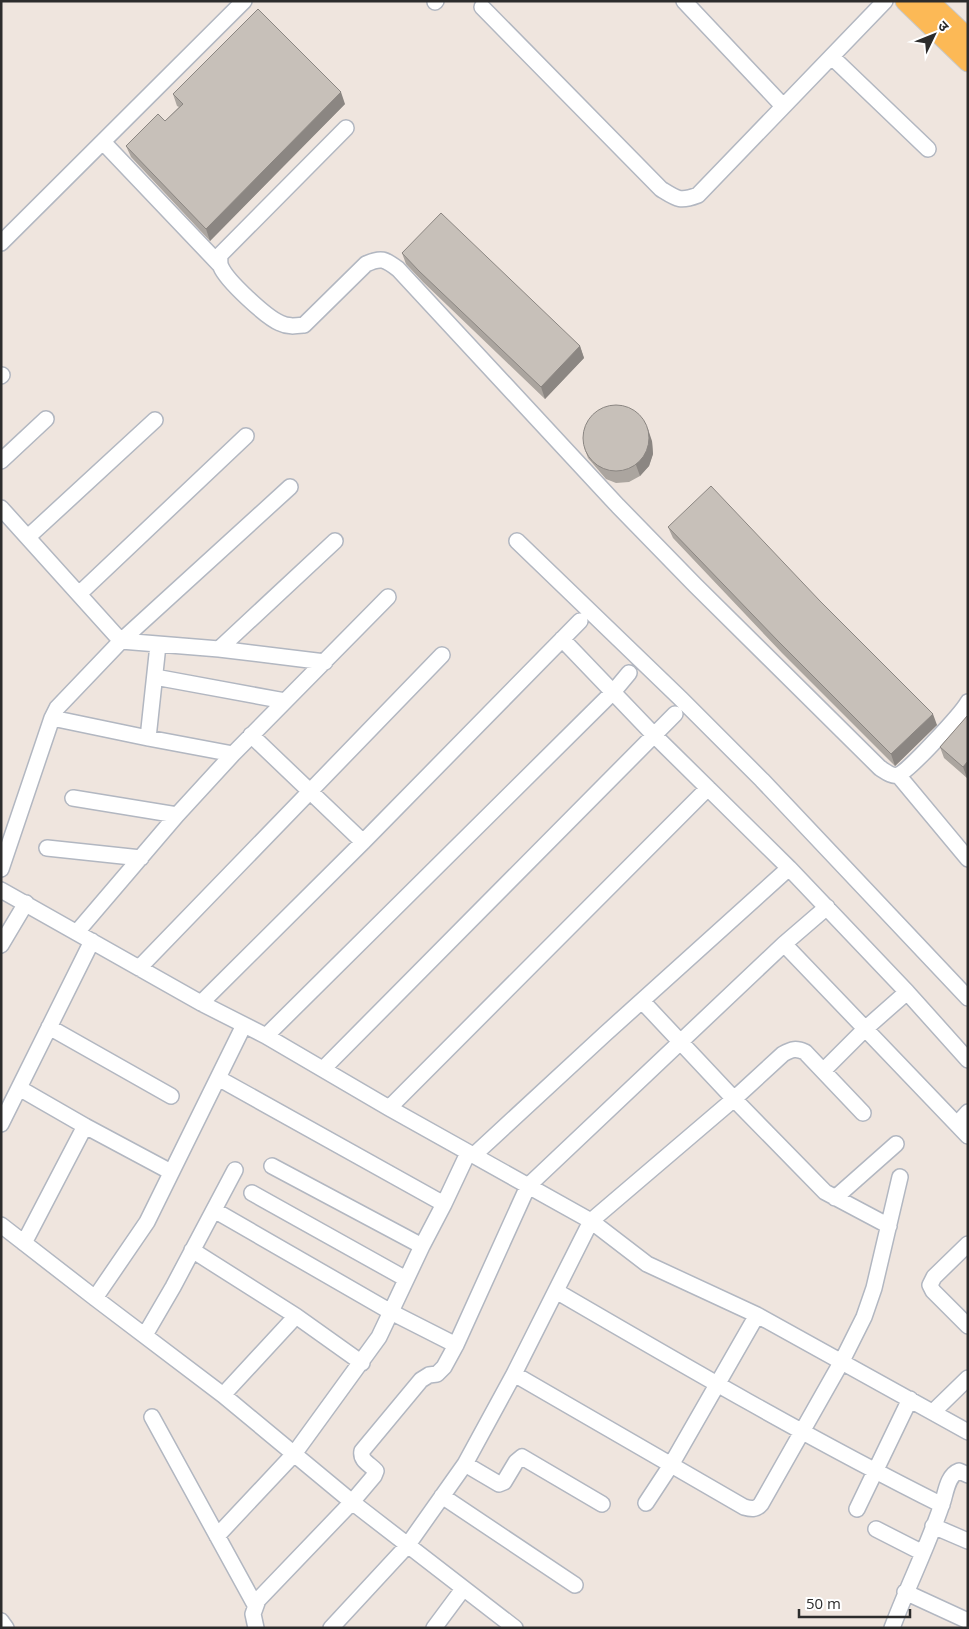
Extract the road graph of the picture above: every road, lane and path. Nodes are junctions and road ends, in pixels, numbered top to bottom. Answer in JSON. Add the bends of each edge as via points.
{"nodes":[{"id":1,"x":244,"y":1,"type":"edge"},
{"id":2,"x":684,"y":1,"type":"edge"},
{"id":3,"x":885,"y":1,"type":"edge"},
{"id":4,"x":905,"y":1,"type":"edge"},
{"id":5,"x":929,"y":1,"type":"edge"},
{"id":6,"x":482,"y":7,"type":"dead end"},
{"id":7,"x":968,"y":38,"type":"edge"},
{"id":8,"x":832,"y":57,"type":"junction"},
{"id":9,"x":968,"y":62,"type":"edge"},
{"id":10,"x":783,"y":106,"type":"junction"},
{"id":11,"x":346,"y":128,"type":"dead end"},
{"id":12,"x":103,"y":142,"type":"junction"},
{"id":13,"x":928,"y":150,"type":"dead end"},
{"id":14,"x":1,"y":243,"type":"edge"},
{"id":15,"x":220,"y":265,"type":"junction"},
{"id":16,"x":46,"y":419,"type":"dead end"},
{"id":17,"x":155,"y":420,"type":"dead end"},
{"id":18,"x":246,"y":436,"type":"dead end"},
{"id":19,"x":1,"y":461,"type":"edge"},
{"id":20,"x":290,"y":487,"type":"dead end"},
{"id":21,"x":1,"y":508,"type":"edge"},
{"id":22,"x":28,"y":537,"type":"junction"},
{"id":23,"x":335,"y":541,"type":"dead end"},
{"id":24,"x":517,"y":541,"type":"dead end"},
{"id":25,"x":80,"y":594,"type":"junction"},
{"id":26,"x":388,"y":597,"type":"dead end"},
{"id":27,"x":580,"y":620,"type":"dead end"},
{"id":28,"x":562,"y":639,"type":"junction"},
{"id":29,"x":121,"y":641,"type":"junction"},
{"id":30,"x":158,"y":645,"type":"junction"},
{"id":31,"x":219,"y":649,"type":"junction"},
{"id":32,"x":442,"y":655,"type":"dead end"},
{"id":33,"x":325,"y":662,"type":"junction"},
{"id":34,"x":629,"y":673,"type":"dead end"},
{"id":35,"x":155,"y":677,"type":"junction"},
{"id":36,"x":614,"y":691,"type":"junction"},
{"id":37,"x":285,"y":701,"type":"junction"},
{"id":38,"x":968,"y":702,"type":"edge"},
{"id":39,"x":675,"y":714,"type":"dead end"},
{"id":40,"x":52,"y":718,"type":"junction"},
{"id":41,"x":251,"y":735,"type":"junction"},
{"id":42,"x":654,"y":735,"type":"junction"},
{"id":43,"x":148,"y":738,"type":"junction"},
{"id":44,"x":233,"y":754,"type":"junction"},
{"id":45,"x":898,"y":775,"type":"junction"},
{"id":46,"x":708,"y":788,"type":"junction"},
{"id":47,"x":310,"y":792,"type":"junction"},
{"id":48,"x":73,"y":798,"type":"dead end"},
{"id":49,"x":177,"y":815,"type":"junction"},
{"id":50,"x":363,"y":842,"type":"junction"},
{"id":51,"x":47,"y":848,"type":"dead end"},
{"id":52,"x":141,"y":858,"type":"junction"},
{"id":53,"x":968,"y":859,"type":"edge"},
{"id":54,"x":789,"y":868,"type":"junction"},
{"id":55,"x":1,"y":869,"type":"edge"},
{"id":56,"x":1,"y":890,"type":"edge"},
{"id":57,"x":26,"y":903,"type":"junction"},
{"id":58,"x":827,"y":907,"type":"junction"},
{"id":59,"x":77,"y":932,"type":"junction"},
{"id":60,"x":92,"y":942,"type":"junction"},
{"id":61,"x":784,"y":944,"type":"junction"},
{"id":62,"x":1,"y":945,"type":"edge"},
{"id":63,"x":139,"y":968,"type":"junction"},
{"id":64,"x":907,"y":992,"type":"junction"},
{"id":65,"x":968,"y":998,"type":"edge"},
{"id":66,"x":642,"y":1001,"type":"junction"},
{"id":67,"x":201,"y":1002,"type":"junction"},
{"id":68,"x":244,"y":1025,"type":"junction"},
{"id":69,"x":49,"y":1027,"type":"junction"},
{"id":70,"x":864,"y":1029,"type":"junction"},
{"id":71,"x":266,"y":1036,"type":"junction"},
{"id":72,"x":680,"y":1041,"type":"junction"},
{"id":73,"x":968,"y":1060,"type":"edge"},
{"id":74,"x":323,"y":1069,"type":"junction"},
{"id":75,"x":824,"y":1070,"type":"junction"},
{"id":76,"x":218,"y":1078,"type":"junction"},
{"id":77,"x":19,"y":1088,"type":"junction"},
{"id":78,"x":171,"y":1096,"type":"dead end"},
{"id":79,"x":734,"y":1099,"type":"junction"},
{"id":80,"x":389,"y":1108,"type":"junction"},
{"id":81,"x":968,"y":1112,"type":"edge"},
{"id":82,"x":863,"y":1113,"type":"dead end"},
{"id":83,"x":1,"y":1124,"type":"edge"},
{"id":84,"x":957,"y":1124,"type":"junction"},
{"id":85,"x":85,"y":1126,"type":"junction"},
{"id":86,"x":968,"y":1136,"type":"edge"},
{"id":87,"x":896,"y":1144,"type":"dead end"},
{"id":88,"x":471,"y":1154,"type":"junction"},
{"id":89,"x":272,"y":1166,"type":"dead end"},
{"id":90,"x":235,"y":1170,"type":"dead end"},
{"id":91,"x":171,"y":1172,"type":"junction"},
{"id":92,"x":900,"y":1178,"type":"dead end"},
{"id":93,"x":528,"y":1186,"type":"junction"},
{"id":94,"x":252,"y":1193,"type":"dead end"},
{"id":95,"x":835,"y":1198,"type":"junction"},
{"id":96,"x":444,"y":1204,"type":"junction"},
{"id":97,"x":214,"y":1210,"type":"junction"},
{"id":98,"x":592,"y":1221,"type":"junction"},
{"id":99,"x":1,"y":1225,"type":"edge"},
{"id":100,"x":889,"y":1226,"type":"junction"},
{"id":101,"x":24,"y":1243,"type":"junction"},
{"id":102,"x":968,"y":1244,"type":"edge"},
{"id":103,"x":422,"y":1246,"type":"junction"},
{"id":104,"x":192,"y":1250,"type":"junction"},
{"id":105,"x":406,"y":1279,"type":"junction"},
{"id":106,"x":556,"y":1291,"type":"junction"},
{"id":107,"x":95,"y":1298,"type":"junction"},
{"id":108,"x":391,"y":1312,"type":"junction"},
{"id":109,"x":757,"y":1315,"type":"junction"},
{"id":110,"x":296,"y":1316,"type":"junction"},
{"id":111,"x":968,"y":1326,"type":"edge"},
{"id":112,"x":145,"y":1335,"type":"junction"},
{"id":113,"x":456,"y":1345,"type":"junction"},
{"id":114,"x":842,"y":1361,"type":"junction"},
{"id":115,"x":362,"y":1363,"type":"junction"},
{"id":116,"x":514,"y":1374,"type":"junction"},
{"id":117,"x":968,"y":1378,"type":"edge"},
{"id":118,"x":717,"y":1384,"type":"junction"},
{"id":119,"x":223,"y":1395,"type":"junction"},
{"id":120,"x":910,"y":1399,"type":"junction"},
{"id":121,"x":933,"y":1412,"type":"junction"},
{"id":122,"x":152,"y":1417,"type":"dead end"},
{"id":123,"x":802,"y":1432,"type":"junction"},
{"id":124,"x":968,"y":1432,"type":"edge"},
{"id":125,"x":294,"y":1454,"type":"junction"},
{"id":126,"x":465,"y":1464,"type":"junction"},
{"id":127,"x":671,"y":1465,"type":"junction"},
{"id":128,"x":874,"y":1471,"type":"junction"},
{"id":129,"x":968,"y":1475,"type":"edge"},
{"id":130,"x":442,"y":1496,"type":"junction"},
{"id":131,"x":352,"y":1502,"type":"junction"},
{"id":132,"x":646,"y":1503,"type":"dead end"},
{"id":133,"x":602,"y":1504,"type":"dead end"},
{"id":134,"x":942,"y":1505,"type":"junction"},
{"id":135,"x":856,"y":1509,"type":"dead end"},
{"id":136,"x":933,"y":1526,"type":"junction"},
{"id":137,"x":876,"y":1529,"type":"dead end"},
{"id":138,"x":217,"y":1536,"type":"junction"},
{"id":139,"x":968,"y":1541,"type":"edge"},
{"id":140,"x":407,"y":1546,"type":"junction"},
{"id":141,"x":923,"y":1553,"type":"junction"},
{"id":142,"x":575,"y":1585,"type":"dead end"},
{"id":143,"x":463,"y":1589,"type":"junction"},
{"id":144,"x":905,"y":1592,"type":"junction"},
{"id":145,"x":255,"y":1605,"type":"junction"},
{"id":146,"x":1,"y":1621,"type":"edge"},
{"id":147,"x":968,"y":1621,"type":"edge"},
{"id":148,"x":6,"y":1628,"type":"edge"},
{"id":149,"x":256,"y":1628,"type":"edge"},
{"id":150,"x":331,"y":1628,"type":"edge"},
{"id":151,"x":434,"y":1628,"type":"edge"},
{"id":152,"x":515,"y":1628,"type":"edge"},
{"id":153,"x":892,"y":1628,"type":"edge"}],
"edges":[{"from":1,"to":12,"type":"street"},
{"from":2,"to":10,"type":"street"},
{"from":3,"to":8,"type":"street"},
{"from":4,"to":9,"type":"main road"},
{"from":5,"to":7,"type":"main road"},
{"from":6,"to":10,"type":"street","via":[[661,188],[675,197],[686,200],[698,195]]},
{"from":8,"to":10,"type":"street"},
{"from":8,"to":13,"type":"street"},
{"from":11,"to":15,"type":"street","via":[[220,255]]},
{"from":12,"to":14,"type":"street"},
{"from":12,"to":15,"type":"street"},
{"from":15,"to":45,"type":"street","via":[[229,280],[269,316],[281,324],[292,326],[304,325],[366,264],[377,259],[393,264],[695,585],[880,768]]},
{"from":16,"to":19,"type":"street"},
{"from":17,"to":22,"type":"street"},
{"from":18,"to":25,"type":"street"},
{"from":20,"to":29,"type":"street"},
{"from":21,"to":22,"type":"street"},
{"from":22,"to":25,"type":"street"},
{"from":23,"to":31,"type":"street"},
{"from":24,"to":65,"type":"street","via":[[762,780]]},
{"from":25,"to":29,"type":"street"},
{"from":26,"to":33,"type":"street"},
{"from":27,"to":28,"type":"street"},
{"from":28,"to":36,"type":"street"},
{"from":28,"to":50,"type":"street"},
{"from":29,"to":30,"type":"street"},
{"from":29,"to":40,"type":"street","via":[[63,700]]},
{"from":30,"to":31,"type":"street"},
{"from":30,"to":35,"type":"street"},
{"from":31,"to":33,"type":"street"},
{"from":32,"to":47,"type":"street"},
{"from":33,"to":37,"type":"street"},
{"from":34,"to":36,"type":"street"},
{"from":35,"to":37,"type":"street"},
{"from":35,"to":43,"type":"street"},
{"from":36,"to":42,"type":"street"},
{"from":36,"to":71,"type":"street"},
{"from":37,"to":41,"type":"street"},
{"from":38,"to":45,"type":"street","via":[[960,715]]},
{"from":39,"to":42,"type":"street"},
{"from":40,"to":43,"type":"street"},
{"from":40,"to":55,"type":"street"},
{"from":41,"to":44,"type":"street"},
{"from":41,"to":47,"type":"street"},
{"from":42,"to":46,"type":"street"},
{"from":42,"to":74,"type":"street"},
{"from":43,"to":44,"type":"street"},
{"from":44,"to":49,"type":"street"},
{"from":45,"to":53,"type":"street"},
{"from":46,"to":54,"type":"street"},
{"from":46,"to":80,"type":"street"},
{"from":47,"to":50,"type":"street"},
{"from":47,"to":63,"type":"street"},
{"from":48,"to":49,"type":"street"},
{"from":49,"to":52,"type":"street"},
{"from":50,"to":67,"type":"street"},
{"from":51,"to":52,"type":"street"},
{"from":52,"to":59,"type":"street"},
{"from":54,"to":58,"type":"street"},
{"from":54,"to":66,"type":"street"},
{"from":56,"to":57,"type":"street"},
{"from":57,"to":59,"type":"street"},
{"from":57,"to":62,"type":"street"},
{"from":58,"to":61,"type":"street"},
{"from":58,"to":64,"type":"street"},
{"from":59,"to":60,"type":"street"},
{"from":60,"to":63,"type":"street"},
{"from":60,"to":69,"type":"street"},
{"from":61,"to":70,"type":"street"},
{"from":61,"to":72,"type":"street"},
{"from":63,"to":67,"type":"street"},
{"from":64,"to":70,"type":"street"},
{"from":64,"to":73,"type":"street"},
{"from":66,"to":72,"type":"street"},
{"from":66,"to":88,"type":"street"},
{"from":67,"to":68,"type":"street"},
{"from":68,"to":71,"type":"street"},
{"from":68,"to":76,"type":"street"},
{"from":69,"to":77,"type":"street"},
{"from":69,"to":78,"type":"street"},
{"from":70,"to":75,"type":"street"},
{"from":70,"to":84,"type":"street"},
{"from":71,"to":74,"type":"street"},
{"from":72,"to":79,"type":"street"},
{"from":72,"to":93,"type":"street"},
{"from":74,"to":80,"type":"street"},
{"from":75,"to":79,"type":"street","via":[[805,1052],[791,1049]]},
{"from":75,"to":82,"type":"street"},
{"from":76,"to":91,"type":"street"},
{"from":76,"to":96,"type":"street"},
{"from":77,"to":83,"type":"street"},
{"from":77,"to":85,"type":"street"},
{"from":79,"to":95,"type":"street","via":[[825,1192]]},
{"from":79,"to":98,"type":"street"},
{"from":80,"to":88,"type":"street"},
{"from":81,"to":84,"type":"street"},
{"from":84,"to":86,"type":"street"},
{"from":85,"to":91,"type":"street"},
{"from":85,"to":101,"type":"street"},
{"from":87,"to":95,"type":"street"},
{"from":88,"to":93,"type":"street"},
{"from":88,"to":96,"type":"street"},
{"from":89,"to":103,"type":"street"},
{"from":90,"to":97,"type":"street"},
{"from":91,"to":107,"type":"street","via":[[138,1237]]},
{"from":92,"to":100,"type":"street"},
{"from":93,"to":98,"type":"street"},
{"from":93,"to":113,"type":"street"},
{"from":94,"to":105,"type":"street"},
{"from":95,"to":100,"type":"street"},
{"from":96,"to":103,"type":"street"},
{"from":97,"to":104,"type":"street"},
{"from":97,"to":108,"type":"street"},
{"from":98,"to":106,"type":"street"},
{"from":98,"to":109,"type":"street","via":[[647,1264]]},
{"from":99,"to":101,"type":"street"},
{"from":100,"to":114,"type":"street","via":[[870,1302]]},
{"from":101,"to":107,"type":"street"},
{"from":102,"to":111,"type":"street","via":[[934,1277],[930,1285]]},
{"from":103,"to":105,"type":"street"},
{"from":104,"to":110,"type":"street"},
{"from":104,"to":112,"type":"street"},
{"from":105,"to":108,"type":"street"},
{"from":106,"to":116,"type":"street"},
{"from":106,"to":118,"type":"street"},
{"from":107,"to":112,"type":"street"},
{"from":108,"to":113,"type":"street"},
{"from":108,"to":115,"type":"street"},
{"from":109,"to":114,"type":"street"},
{"from":109,"to":118,"type":"street"},
{"from":110,"to":115,"type":"street"},
{"from":110,"to":119,"type":"street"},
{"from":112,"to":119,"type":"street"},
{"from":113,"to":131,"type":"street","via":[[441,1370],[421,1380],[362,1451],[364,1460],[376,1471]]},
{"from":114,"to":120,"type":"street"},
{"from":114,"to":123,"type":"street"},
{"from":115,"to":125,"type":"street"},
{"from":116,"to":126,"type":"street"},
{"from":116,"to":127,"type":"street"},
{"from":117,"to":121,"type":"street"},
{"from":118,"to":123,"type":"street"},
{"from":118,"to":127,"type":"street"},
{"from":119,"to":125,"type":"street"},
{"from":120,"to":121,"type":"street"},
{"from":120,"to":128,"type":"street"},
{"from":121,"to":124,"type":"street"},
{"from":122,"to":138,"type":"street"},
{"from":123,"to":127,"type":"street","via":[[758,1508],[744,1507]]},
{"from":123,"to":128,"type":"street"},
{"from":125,"to":131,"type":"street"},
{"from":125,"to":138,"type":"street"},
{"from":126,"to":130,"type":"street"},
{"from":126,"to":133,"type":"street","via":[[499,1484],[522,1458]]},
{"from":127,"to":132,"type":"street"},
{"from":128,"to":134,"type":"street"},
{"from":128,"to":135,"type":"street"},
{"from":129,"to":134,"type":"street","via":[[955,1472]]},
{"from":130,"to":140,"type":"street"},
{"from":130,"to":142,"type":"street"},
{"from":131,"to":140,"type":"street"},
{"from":131,"to":145,"type":"street"},
{"from":134,"to":136,"type":"street"},
{"from":136,"to":139,"type":"street"},
{"from":136,"to":141,"type":"street"},
{"from":137,"to":141,"type":"street"},
{"from":138,"to":145,"type":"street"},
{"from":140,"to":143,"type":"street"},
{"from":140,"to":150,"type":"street"},
{"from":141,"to":144,"type":"street"},
{"from":143,"to":151,"type":"street"},
{"from":143,"to":152,"type":"street"},
{"from":144,"to":147,"type":"street"},
{"from":144,"to":153,"type":"street"},
{"from":145,"to":149,"type":"street"},
{"from":146,"to":148,"type":"street"}]}
